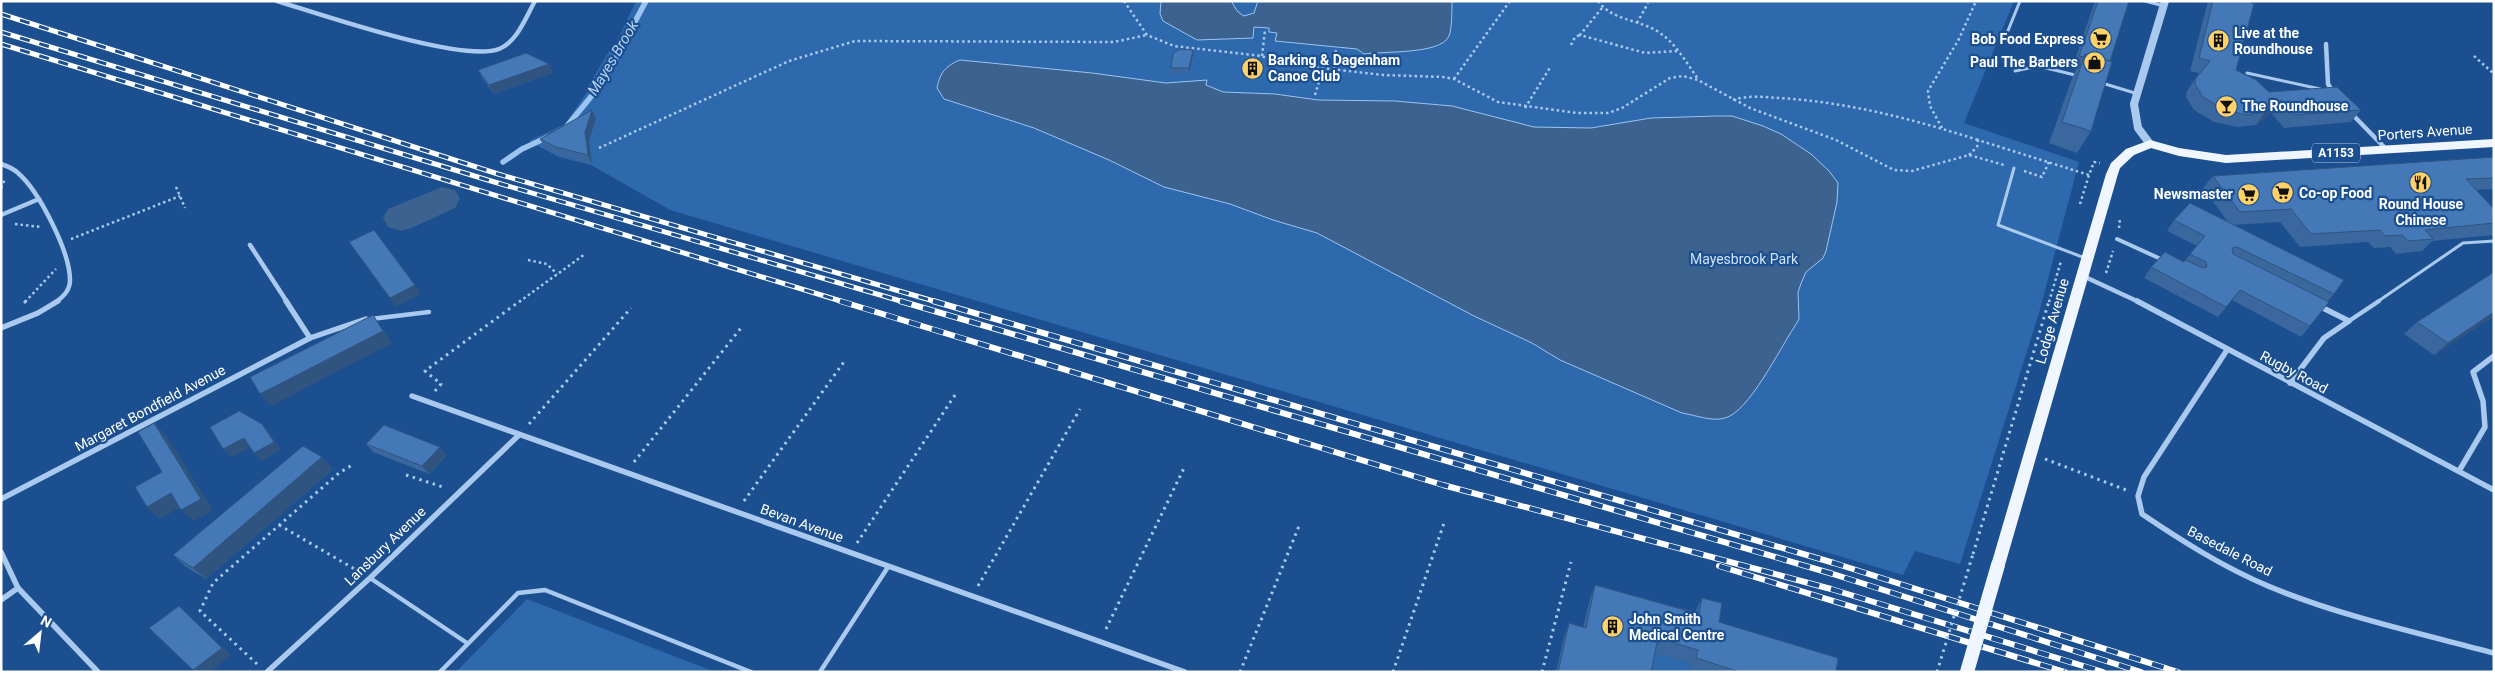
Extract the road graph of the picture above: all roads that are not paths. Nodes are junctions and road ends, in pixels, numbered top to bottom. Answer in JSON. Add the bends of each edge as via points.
{"nodes":[{"id":1,"x":277,"y":1,"type":"edge"},
{"id":2,"x":535,"y":1,"type":"edge"},
{"id":3,"x":2020,"y":1,"type":"edge"},
{"id":4,"x":2145,"y":1,"type":"edge"},
{"id":5,"x":2164,"y":4,"type":"edge"},
{"id":6,"x":2006,"y":38,"type":"dead end"},
{"id":7,"x":2326,"y":44,"type":"dead end"},
{"id":8,"x":2015,"y":71,"type":"dead end"},
{"id":9,"x":2247,"y":73,"type":"edge"},
{"id":10,"x":2082,"y":77,"type":"edge"},
{"id":11,"x":2101,"y":82,"type":"edge"},
{"id":12,"x":2332,"y":92,"type":"junction"},
{"id":13,"x":2138,"y":94,"type":"junction"},
{"id":14,"x":2338,"y":99,"type":"edge"},
{"id":15,"x":2350,"y":112,"type":"edge"},
{"id":16,"x":2150,"y":144,"type":"junction"},
{"id":17,"x":2492,"y":144,"type":"edge"},
{"id":18,"x":2387,"y":150,"type":"junction"},
{"id":19,"x":1,"y":164,"type":"edge"},
{"id":20,"x":2014,"y":168,"type":"road end"},
{"id":21,"x":39,"y":199,"type":"junction"},
{"id":22,"x":1,"y":215,"type":"edge"},
{"id":23,"x":2116,"y":239,"type":"dead end"},
{"id":24,"x":2494,"y":241,"type":"edge"},
{"id":25,"x":250,"y":245,"type":"dead end"},
{"id":26,"x":2087,"y":259,"type":"junction"},
{"id":27,"x":2170,"y":263,"type":"edge"},
{"id":28,"x":2082,"y":276,"type":"junction"},
{"id":29,"x":2314,"y":304,"type":"edge"},
{"id":30,"x":429,"y":312,"type":"dead end"},
{"id":31,"x":366,"y":319,"type":"joint"},
{"id":32,"x":2349,"y":321,"type":"junction"},
{"id":33,"x":1,"y":328,"type":"edge"},
{"id":34,"x":310,"y":338,"type":"junction"},
{"id":35,"x":2227,"y":350,"type":"junction"},
{"id":36,"x":2494,"y":356,"type":"edge"},
{"id":37,"x":2290,"y":383,"type":"junction"},
{"id":38,"x":412,"y":396,"type":"dead end"},
{"id":39,"x":519,"y":435,"type":"junction"},
{"id":40,"x":2459,"y":471,"type":"junction"},
{"id":41,"x":2494,"y":490,"type":"edge"},
{"id":42,"x":1,"y":499,"type":"edge"},
{"id":43,"x":1,"y":552,"type":"edge"},
{"id":44,"x":888,"y":567,"type":"junction"},
{"id":45,"x":370,"y":578,"type":"junction"},
{"id":46,"x":18,"y":588,"type":"junction"},
{"id":47,"x":1,"y":600,"type":"edge"},
{"id":48,"x":467,"y":643,"type":"junction"},
{"id":49,"x":2494,"y":653,"type":"edge"},
{"id":50,"x":98,"y":672,"type":"edge"},
{"id":51,"x":267,"y":672,"type":"edge"},
{"id":52,"x":440,"y":672,"type":"edge"},
{"id":53,"x":751,"y":672,"type":"edge"},
{"id":54,"x":820,"y":672,"type":"edge"},
{"id":55,"x":1185,"y":672,"type":"edge"},
{"id":56,"x":1967,"y":672,"type":"edge"}],
"edges":[{"from":1,"to":2,"type":"street","via":[[395,35],[478,52],[498,48],[512,39]]},
{"from":3,"to":6,"type":"lane"},
{"from":4,"to":5,"type":"lane"},
{"from":5,"to":13,"type":"street"},
{"from":7,"to":12,"type":"street","via":[[2328,84]]},
{"from":8,"to":10,"type":"lane","via":[[2032,66]]},
{"from":9,"to":12,"type":"lane"},
{"from":11,"to":13,"type":"lane"},
{"from":12,"to":14,"type":"street"},
{"from":13,"to":16,"type":"street","via":[[2134,104],[2138,128]]},
{"from":15,"to":18,"type":"street"},
{"from":16,"to":18,"type":"main road","name":"Porters Avenue","number":"A1153","via":[[2226,159]]},
{"from":16,"to":26,"type":"main road","name":"Lodge Avenue","via":[[2130,152],[2115,166]]},
{"from":17,"to":18,"type":"main road","name":"Porters Avenue","number":"A1153"},
{"from":19,"to":21,"type":"street","via":[[20,173]]},
{"from":20,"to":26,"type":"lane","via":[[1998,225]]},
{"from":21,"to":22,"type":"street"},
{"from":21,"to":33,"type":"street","via":[[54,228],[71,278],[68,290],[39,312]]},
{"from":23,"to":27,"type":"street"},
{"from":24,"to":32,"type":"lane","via":[[2463,244]]},
{"from":25,"to":34,"type":"street"},
{"from":26,"to":28,"type":"main road","name":"Lodge Avenue"},
{"from":28,"to":35,"type":"street","name":"Rugby Road","via":[[2144,304]]},
{"from":28,"to":56,"type":"main road","name":"Lodge Avenue","bridge":true},
{"from":29,"to":32,"type":"street"},
{"from":30,"to":31,"type":"lane"},
{"from":31,"to":34,"type":"street","name":"Margaret Bondfield Avenue"},
{"from":32,"to":37,"type":"street","via":[[2324,338]]},
{"from":34,"to":42,"type":"street","name":"Margaret Bondfield Avenue"},
{"from":35,"to":37,"type":"street","name":"Rugby Road"},
{"from":35,"to":49,"type":"street","name":"Basedale Road","via":[[2144,477],[2138,496],[2142,514],[2200,553],[2284,592],[2353,615]]},
{"from":36,"to":40,"type":"street","via":[[2473,372],[2483,401],[2485,427]]},
{"from":37,"to":40,"type":"street","name":"Rugby Road"},
{"from":38,"to":39,"type":"street","name":"Bevan Avenue"},
{"from":39,"to":44,"type":"street","name":"Bevan Avenue"},
{"from":39,"to":45,"type":"street","name":"Lansbury Avenue"},
{"from":40,"to":41,"type":"street","name":"Rugby Road"},
{"from":43,"to":46,"type":"street"},
{"from":44,"to":54,"type":"lane"},
{"from":44,"to":55,"type":"street","name":"Bevan Avenue"},
{"from":45,"to":48,"type":"lane"},
{"from":45,"to":51,"type":"street","name":"Lansbury Avenue"},
{"from":46,"to":47,"type":"street"},
{"from":46,"to":50,"type":"street"},
{"from":48,"to":52,"type":"lane"},
{"from":48,"to":53,"type":"lane","via":[[518,593],[546,590]]}]}
